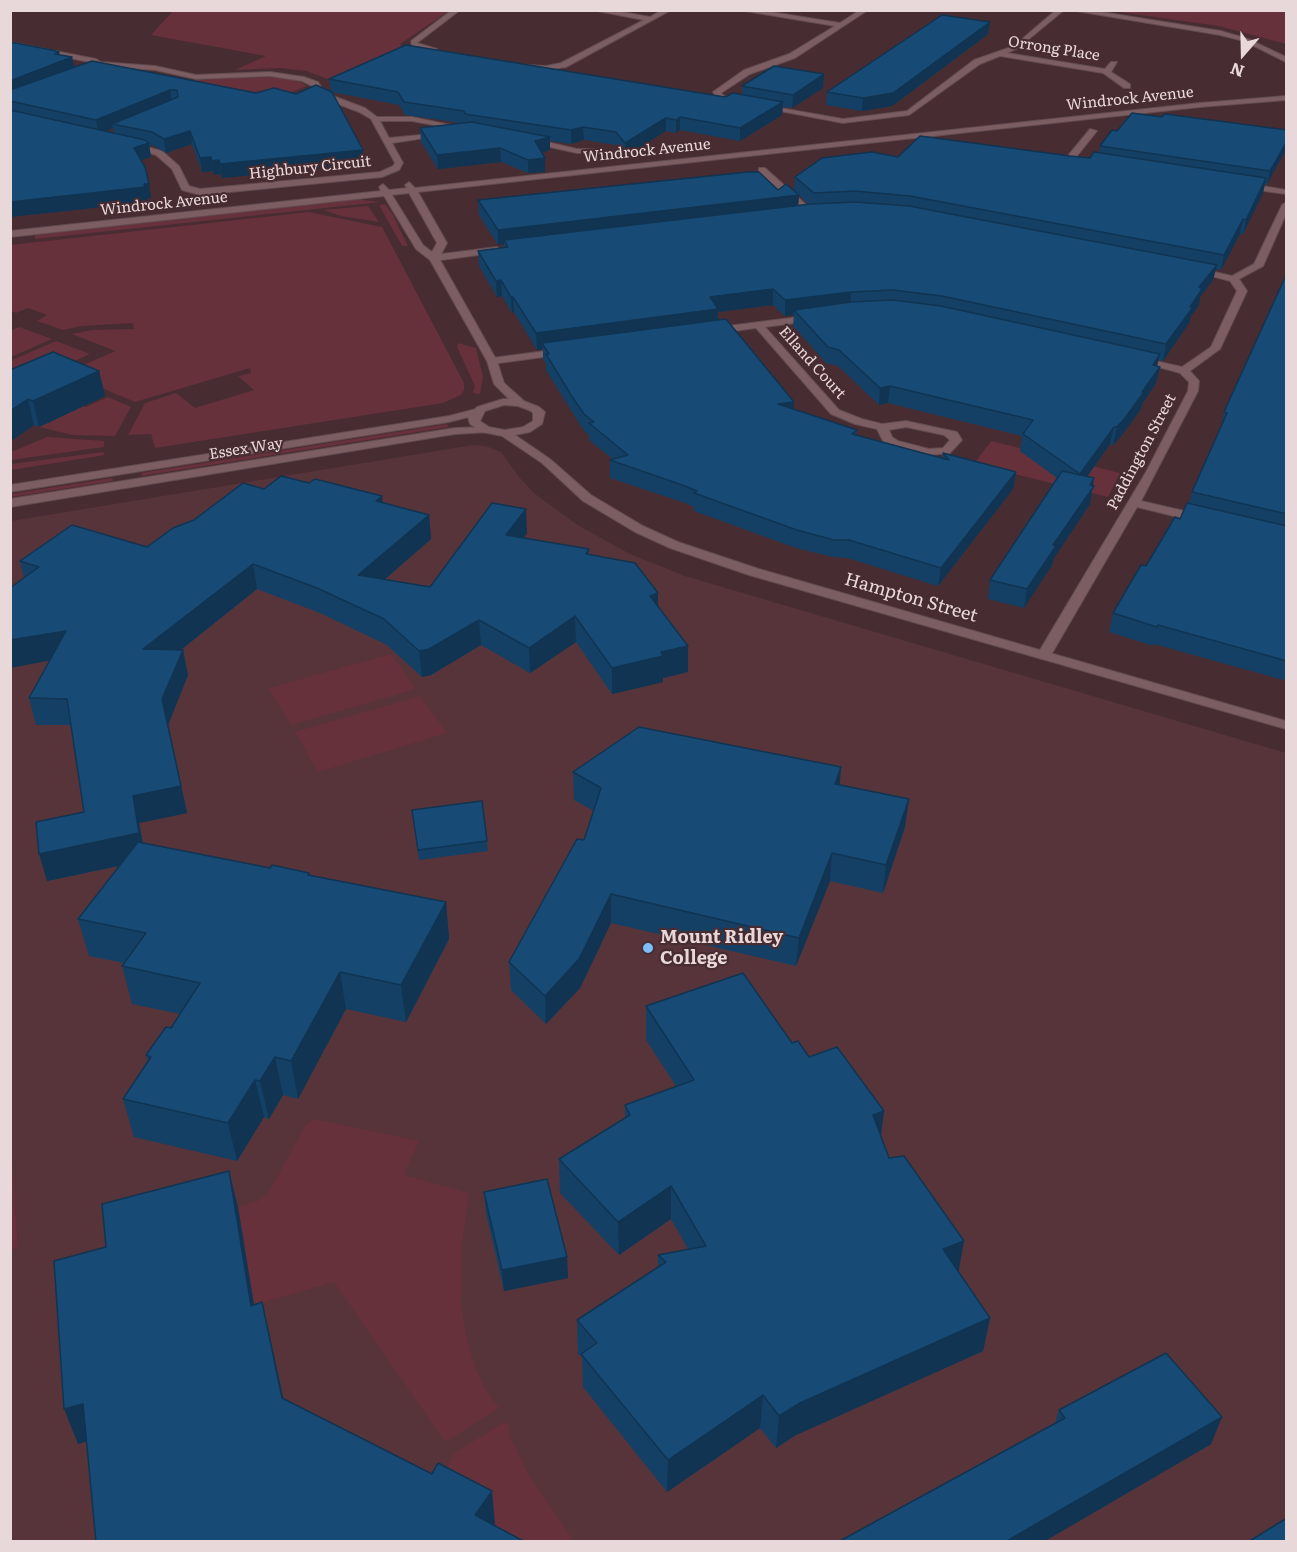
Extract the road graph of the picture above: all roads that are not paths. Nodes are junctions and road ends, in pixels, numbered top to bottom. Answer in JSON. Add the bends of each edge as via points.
{"nodes":[{"id":1,"x":457,"y":10,"type":"edge"},
{"id":2,"x":595,"y":10,"type":"edge"},
{"id":3,"x":669,"y":10,"type":"edge"},
{"id":4,"x":742,"y":10,"type":"edge"},
{"id":5,"x":865,"y":10,"type":"edge"},
{"id":6,"x":1061,"y":10,"type":"edge"},
{"id":7,"x":1073,"y":10,"type":"edge"},
{"id":8,"x":651,"y":19,"type":"junction"},
{"id":9,"x":841,"y":25,"type":"junction"},
{"id":10,"x":10,"y":44,"type":"edge"},
{"id":11,"x":1286,"y":48,"type":"edge"},
{"id":12,"x":1267,"y":50,"type":"junction"},
{"id":13,"x":445,"y":53,"type":"edge"},
{"id":14,"x":998,"y":54,"type":"junction"},
{"id":15,"x":1287,"y":60,"type":"edge"},
{"id":16,"x":99,"y":64,"type":"junction"},
{"id":17,"x":1114,"y":64,"type":"dead end"},
{"id":18,"x":516,"y":65,"type":"edge"},
{"id":19,"x":555,"y":67,"type":"junction"},
{"id":20,"x":1107,"y":70,"type":"junction"},
{"id":21,"x":88,"y":71,"type":"edge"},
{"id":22,"x":567,"y":75,"type":"edge"},
{"id":23,"x":1127,"y":86,"type":"dead end"},
{"id":24,"x":1287,"y":92,"type":"edge"},
{"id":25,"x":716,"y":94,"type":"junction"},
{"id":26,"x":707,"y":95,"type":"edge"},
{"id":27,"x":1287,"y":98,"type":"edge"},
{"id":28,"x":748,"y":105,"type":"edge"},
{"id":29,"x":759,"y":107,"type":"edge"},
{"id":30,"x":375,"y":120,"type":"junction"},
{"id":31,"x":1093,"y":131,"type":"dead end"},
{"id":32,"x":522,"y":139,"type":"edge"},
{"id":33,"x":387,"y":141,"type":"junction"},
{"id":34,"x":122,"y":142,"type":"edge"},
{"id":35,"x":595,"y":151,"type":"dead end"},
{"id":36,"x":1059,"y":158,"type":"edge"},
{"id":37,"x":1070,"y":159,"type":"junction"},
{"id":38,"x":1082,"y":161,"type":"edge"},
{"id":39,"x":762,"y":170,"type":"dead end"},
{"id":40,"x":1230,"y":183,"type":"edge"},
{"id":41,"x":411,"y":187,"type":"junction"},
{"id":42,"x":385,"y":190,"type":"junction"},
{"id":43,"x":1287,"y":192,"type":"edge"},
{"id":44,"x":1287,"y":205,"type":"edge"},
{"id":45,"x":810,"y":213,"type":"junction"},
{"id":46,"x":821,"y":213,"type":"edge"},
{"id":47,"x":798,"y":215,"type":"edge"},
{"id":48,"x":10,"y":229,"type":"edge"},
{"id":49,"x":10,"y":234,"type":"edge"},
{"id":50,"x":506,"y":249,"type":"edge"},
{"id":51,"x":434,"y":258,"type":"junction"},
{"id":52,"x":1188,"y":269,"type":"edge"},
{"id":53,"x":1233,"y":279,"type":"junction"},
{"id":54,"x":827,"y":316,"type":"edge"},
{"id":55,"x":758,"y":325,"type":"junction"},
{"id":56,"x":700,"y":333,"type":"edge"},
{"id":57,"x":571,"y":350,"type":"edge"},
{"id":58,"x":1130,"y":358,"type":"edge"},
{"id":59,"x":492,"y":361,"type":"junction"},
{"id":60,"x":1184,"y":372,"type":"junction"},
{"id":61,"x":499,"y":384,"type":"junction"},
{"id":62,"x":520,"y":403,"type":"junction"},
{"id":63,"x":482,"y":409,"type":"junction"},
{"id":64,"x":534,"y":426,"type":"junction"},
{"id":65,"x":882,"y":428,"type":"junction"},
{"id":66,"x":486,"y":430,"type":"junction"},
{"id":67,"x":505,"y":433,"type":"junction"},
{"id":68,"x":546,"y":461,"type":"junction"},
{"id":69,"x":10,"y":489,"type":"edge"},
{"id":70,"x":10,"y":503,"type":"edge"},
{"id":71,"x":1135,"y":503,"type":"junction"},
{"id":72,"x":1210,"y":522,"type":"edge"},
{"id":73,"x":1044,"y":655,"type":"junction"},
{"id":74,"x":1287,"y":725,"type":"edge"}],
"edges":[{"from":1,"to":13,"type":"street","via":[[413,42],[418,48]]},
{"from":2,"to":8,"type":"street"},
{"from":3,"to":8,"type":"street"},
{"from":4,"to":9,"type":"street"},
{"from":5,"to":9,"type":"street"},
{"from":6,"to":14,"type":"street","via":[[1017,47]]},
{"from":7,"to":12,"type":"street","via":[[1206,30]]},
{"from":8,"to":19,"type":"street"},
{"from":9,"to":25,"type":"street","via":[[784,60],[743,75]]},
{"from":10,"to":16,"type":"street"},
{"from":11,"to":12,"type":"street"},
{"from":12,"to":15,"type":"street"},
{"from":14,"to":20,"type":"street","name":"Orrong Place"},
{"from":14,"to":29,"type":"street","via":[[976,62],[904,115],[843,121]]},
{"from":16,"to":21,"type":"street"},
{"from":16,"to":30,"type":"street","via":[[148,67],[196,77],[294,76],[310,81],[329,99],[362,110]]},
{"from":17,"to":20,"type":"street","name":"Orrong Place"},
{"from":18,"to":19,"type":"street"},
{"from":19,"to":22,"type":"street"},
{"from":20,"to":23,"type":"street","name":"Orrong Place"},
{"from":24,"to":41,"type":"street","name":"Windrock Avenue"},
{"from":25,"to":26,"type":"street"},
{"from":25,"to":28,"type":"street"},
{"from":27,"to":41,"type":"street","name":"Windrock Avenue"},
{"from":30,"to":33,"type":"street","name":"Highbury Circuit"},
{"from":30,"to":33,"type":"street","via":[[411,119],[473,131]]},
{"from":31,"to":37,"type":"street"},
{"from":32,"to":35,"type":"street"},
{"from":33,"to":34,"type":"street","name":"Highbury Circuit","via":[[399,163],[387,173],[209,192],[185,188],[168,160],[151,150]]},
{"from":36,"to":37,"type":"street"},
{"from":37,"to":38,"type":"street"},
{"from":39,"to":45,"type":"street"},
{"from":40,"to":43,"type":"street"},
{"from":41,"to":42,"type":"street","name":"Windrock Avenue"},
{"from":41,"to":51,"type":"street","via":[[442,243]]},
{"from":42,"to":48,"type":"street","name":"Windrock Avenue"},
{"from":42,"to":49,"type":"street","name":"Windrock Avenue"},
{"from":42,"to":51,"type":"street","via":[[419,247]]},
{"from":44,"to":53,"type":"street","via":[[1258,266]]},
{"from":45,"to":46,"type":"street"},
{"from":45,"to":47,"type":"street"},
{"from":50,"to":51,"type":"street"},
{"from":51,"to":59,"type":"street"},
{"from":52,"to":53,"type":"street"},
{"from":53,"to":60,"type":"street","via":[[1242,291],[1215,349]]},
{"from":54,"to":55,"type":"street"},
{"from":55,"to":56,"type":"street"},
{"from":55,"to":65,"type":"street","name":"Elland Court","via":[[824,402],[859,422]]},
{"from":57,"to":59,"type":"street"},
{"from":58,"to":60,"type":"street","name":"Paddington Street"},
{"from":59,"to":61,"type":"street"},
{"from":60,"to":71,"type":"street","name":"Paddington Street","via":[[1194,381],[1193,391]]},
{"from":61,"to":62,"type":"street"},
{"from":61,"to":63,"type":"street"},
{"from":62,"to":63,"type":"street","name":"Essex Way","via":[[503,402]]},
{"from":62,"to":64,"type":"street","name":"Hampton Street","via":[[539,412]]},
{"from":63,"to":66,"type":"street","via":[[474,422]]},
{"from":63,"to":69,"type":"street","name":"Essex Way","via":[[449,419]]},
{"from":64,"to":67,"type":"street"},
{"from":64,"to":68,"type":"street","name":"Hampton Street","via":[[534,436]]},
{"from":65,"to":65,"type":"street","name":"Elland Court","via":[[917,425],[953,434],[956,440],[946,451],[928,453],[894,443]]},
{"from":66,"to":67,"type":"street","name":"Essex Way"},
{"from":66,"to":70,"type":"street","name":"Essex Way","via":[[454,431]]},
{"from":67,"to":68,"type":"street","name":"Hampton Street"},
{"from":68,"to":73,"type":"street","name":"Hampton Street","via":[[587,498],[674,545],[754,572]]},
{"from":71,"to":72,"type":"street"},
{"from":71,"to":73,"type":"street","name":"Paddington Street"},
{"from":73,"to":74,"type":"street","name":"Hampton Street"}]}
